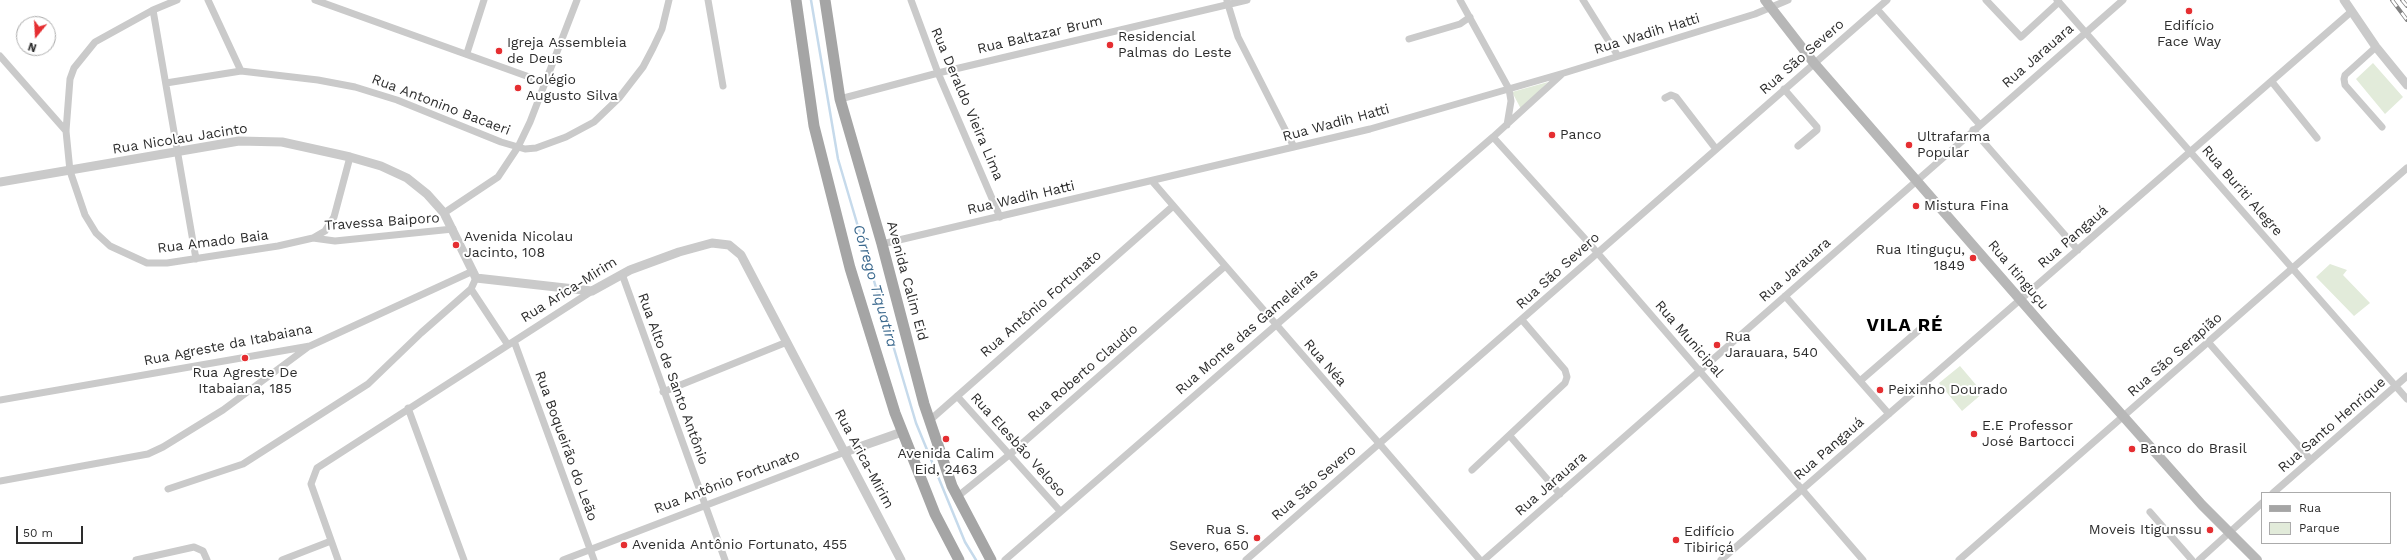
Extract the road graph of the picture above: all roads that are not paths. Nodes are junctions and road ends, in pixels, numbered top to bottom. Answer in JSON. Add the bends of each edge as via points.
{"nodes":[{"id":1,"x":177,"y":0,"type":"edge"},
{"id":2,"x":208,"y":0,"type":"edge"},
{"id":3,"x":315,"y":0,"type":"edge"},
{"id":4,"x":484,"y":0,"type":"edge"},
{"id":5,"x":577,"y":0,"type":"edge"},
{"id":6,"x":668,"y":0,"type":"edge"},
{"id":7,"x":708,"y":0,"type":"edge"},
{"id":8,"x":796,"y":0,"type":"edge"},
{"id":9,"x":825,"y":0,"type":"edge"},
{"id":10,"x":911,"y":0,"type":"edge"},
{"id":11,"x":1247,"y":0,"type":"edge"},
{"id":12,"x":1460,"y":0,"type":"edge"},
{"id":13,"x":1583,"y":0,"type":"edge"},
{"id":14,"x":1788,"y":0,"type":"edge"},
{"id":15,"x":1887,"y":0,"type":"edge"},
{"id":16,"x":1986,"y":0,"type":"edge"},
{"id":17,"x":2123,"y":0,"type":"edge"},
{"id":18,"x":2344,"y":0,"type":"edge"},
{"id":19,"x":2058,"y":1,"type":"edge"},
{"id":20,"x":1227,"y":2,"type":"edge"},
{"id":21,"x":1767,"y":4,"type":"edge"},
{"id":22,"x":1877,"y":9,"type":"junction"},
{"id":23,"x":153,"y":10,"type":"junction"},
{"id":24,"x":2352,"y":11,"type":"junction"},
{"id":25,"x":1470,"y":17,"type":"junction"},
{"id":26,"x":2085,"y":32,"type":"junction"},
{"id":27,"x":1409,"y":39,"type":"dead end"},
{"id":28,"x":2376,"y":47,"type":"junction"},
{"id":29,"x":467,"y":53,"type":"junction"},
{"id":30,"x":0,"y":56,"type":"edge"},
{"id":31,"x":1618,"y":56,"type":"junction"},
{"id":32,"x":1814,"y":62,"type":"junction"},
{"id":33,"x":241,"y":71,"type":"junction"},
{"id":34,"x":938,"y":72,"type":"junction"},
{"id":35,"x":1564,"y":73,"type":"junction"},
{"id":36,"x":2272,"y":82,"type":"junction"},
{"id":37,"x":166,"y":83,"type":"junction"},
{"id":38,"x":546,"y":83,"type":"junction"},
{"id":39,"x":2407,"y":85,"type":"edge"},
{"id":40,"x":723,"y":86,"type":"dead end"},
{"id":41,"x":1510,"y":89,"type":"junction"},
{"id":42,"x":1784,"y":89,"type":"junction"},
{"id":43,"x":1665,"y":98,"type":"dead end"},
{"id":44,"x":840,"y":99,"type":"junction"},
{"id":45,"x":1507,"y":125,"type":"junction"},
{"id":46,"x":1980,"y":125,"type":"junction"},
{"id":47,"x":2382,"y":127,"type":"dead end"},
{"id":48,"x":1973,"y":130,"type":"junction"},
{"id":49,"x":66,"y":131,"type":"junction"},
{"id":50,"x":1493,"y":137,"type":"junction"},
{"id":51,"x":2316,"y":138,"type":"dead end"},
{"id":52,"x":1798,"y":146,"type":"dead end"},
{"id":53,"x":518,"y":147,"type":"junction"},
{"id":54,"x":1294,"y":148,"type":"junction"},
{"id":55,"x":1716,"y":149,"type":"junction"},
{"id":56,"x":178,"y":151,"type":"junction"},
{"id":57,"x":2191,"y":152,"type":"junction"},
{"id":58,"x":350,"y":157,"type":"junction"},
{"id":59,"x":2407,"y":168,"type":"edge"},
{"id":60,"x":70,"y":171,"type":"junction"},
{"id":61,"x":1917,"y":179,"type":"junction"},
{"id":62,"x":0,"y":182,"type":"edge"},
{"id":63,"x":1152,"y":182,"type":"junction"},
{"id":64,"x":1172,"y":207,"type":"junction"},
{"id":65,"x":444,"y":213,"type":"junction"},
{"id":66,"x":1000,"y":217,"type":"junction"},
{"id":67,"x":453,"y":229,"type":"junction"},
{"id":68,"x":313,"y":238,"type":"junction"},
{"id":69,"x":882,"y":244,"type":"junction"},
{"id":70,"x":2078,"y":250,"type":"junction"},
{"id":71,"x":1598,"y":253,"type":"junction"},
{"id":72,"x":196,"y":259,"type":"junction"},
{"id":73,"x":1224,"y":267,"type":"junction"},
{"id":74,"x":2293,"y":269,"type":"junction"},
{"id":75,"x":622,"y":274,"type":"junction"},
{"id":76,"x":474,"y":275,"type":"junction"},
{"id":77,"x":471,"y":289,"type":"junction"},
{"id":78,"x":592,"y":291,"type":"junction"},
{"id":79,"x":1785,"y":296,"type":"junction"},
{"id":80,"x":2020,"y":299,"type":"junction"},
{"id":81,"x":1522,"y":320,"type":"junction"},
{"id":82,"x":1926,"y":324,"type":"dead end"},
{"id":83,"x":1275,"y":326,"type":"junction"},
{"id":84,"x":787,"y":342,"type":"junction"},
{"id":85,"x":511,"y":343,"type":"junction"},
{"id":86,"x":2209,"y":343,"type":"junction"},
{"id":87,"x":310,"y":346,"type":"junction"},
{"id":88,"x":1700,"y":371,"type":"junction"},
{"id":89,"x":2407,"y":376,"type":"edge"},
{"id":90,"x":1860,"y":382,"type":"junction"},
{"id":91,"x":2395,"y":386,"type":"junction"},
{"id":92,"x":663,"y":392,"type":"junction"},
{"id":93,"x":958,"y":396,"type":"junction"},
{"id":94,"x":0,"y":400,"type":"edge"},
{"id":95,"x":2407,"y":400,"type":"edge"},
{"id":96,"x":408,"y":408,"type":"junction"},
{"id":97,"x":1889,"y":414,"type":"junction"},
{"id":98,"x":2124,"y":417,"type":"junction"},
{"id":99,"x":929,"y":421,"type":"junction"},
{"id":100,"x":902,"y":432,"type":"junction"},
{"id":101,"x":1510,"y":436,"type":"junction"},
{"id":102,"x":1379,"y":444,"type":"junction"},
{"id":103,"x":845,"y":452,"type":"junction"},
{"id":104,"x":1010,"y":455,"type":"junction"},
{"id":105,"x":2311,"y":460,"type":"junction"},
{"id":106,"x":1472,"y":470,"type":"dead end"},
{"id":107,"x":0,"y":481,"type":"edge"},
{"id":108,"x":168,"y":489,"type":"dead end"},
{"id":109,"x":1803,"y":490,"type":"junction"},
{"id":110,"x":2275,"y":492,"type":"edge"},
{"id":111,"x":1560,"y":494,"type":"junction"},
{"id":112,"x":956,"y":497,"type":"junction"},
{"id":113,"x":2261,"y":504,"type":"edge"},
{"id":114,"x":705,"y":506,"type":"junction"},
{"id":115,"x":1060,"y":511,"type":"junction"},
{"id":116,"x":2150,"y":512,"type":"dead end"},
{"id":117,"x":2229,"y":533,"type":"junction"},
{"id":118,"x":331,"y":542,"type":"junction"},
{"id":119,"x":590,"y":550,"type":"junction"},
{"id":120,"x":136,"y":560,"type":"edge"},
{"id":121,"x":207,"y":560,"type":"edge"},
{"id":122,"x":282,"y":560,"type":"edge"},
{"id":123,"x":338,"y":560,"type":"edge"},
{"id":124,"x":464,"y":560,"type":"edge"},
{"id":125,"x":563,"y":560,"type":"edge"},
{"id":126,"x":594,"y":560,"type":"edge"},
{"id":127,"x":725,"y":560,"type":"edge"},
{"id":128,"x":901,"y":560,"type":"edge"},
{"id":129,"x":959,"y":560,"type":"edge"},
{"id":130,"x":991,"y":560,"type":"edge"},
{"id":131,"x":1005,"y":560,"type":"edge"},
{"id":132,"x":1246,"y":560,"type":"edge"},
{"id":133,"x":1480,"y":560,"type":"edge"},
{"id":134,"x":1484,"y":560,"type":"edge"},
{"id":135,"x":1721,"y":560,"type":"edge"},
{"id":136,"x":1863,"y":560,"type":"edge"},
{"id":137,"x":1959,"y":560,"type":"edge"},
{"id":138,"x":2192,"y":560,"type":"edge"},
{"id":139,"x":2200,"y":560,"type":"edge"},
{"id":140,"x":2257,"y":560,"type":"edge"}],
"edges":[{"from":1,"to":23,"type":"street","name":"Rua Amado Baia"},
{"from":2,"to":33,"type":"street"},
{"from":3,"to":29,"type":"street"},
{"from":4,"to":29,"type":"street"},
{"from":5,"to":38,"type":"street"},
{"from":6,"to":53,"type":"street","via":[[662,29],[653,48],[643,67],[619,98],[594,122],[566,137],[536,148]]},
{"from":7,"to":40,"type":"street"},
{"from":8,"to":100,"type":"main road","via":[[814,126],[850,268]]},
{"from":9,"to":44,"type":"main road","name":"Avenida Calim Eid"},
{"from":10,"to":34,"type":"street","name":"Rua Deraldo Vieira Lima"},
{"from":11,"to":20,"type":"street","name":"Rua Baltazar Brum"},
{"from":12,"to":25,"type":"street"},
{"from":13,"to":31,"type":"street"},
{"from":14,"to":21,"type":"street","name":"Rua Wadih Hatti"},
{"from":15,"to":22,"type":"street","name":"Rua São Severo"},
{"from":16,"to":19,"type":"street","via":[[2020,37]]},
{"from":17,"to":26,"type":"street","name":"Rua Jarauara"},
{"from":18,"to":24,"type":"street"},
{"from":19,"to":26,"type":"street","name":"Rua Buriti Alegre"},
{"from":20,"to":34,"type":"street","name":"Rua Baltazar Brum"},
{"from":20,"to":54,"type":"street","via":[[1241,43]]},
{"from":21,"to":31,"type":"street","name":"Rua Wadih Hatti","via":[[1755,14]]},
{"from":21,"to":32,"type":"main road","name":"Rua Itinguçu"},
{"from":22,"to":32,"type":"street","name":"Rua São Severo"},
{"from":22,"to":46,"type":"street"},
{"from":23,"to":37,"type":"street"},
{"from":23,"to":49,"type":"street","name":"Rua Amado Baia","via":[[95,42],[74,68],[68,98]]},
{"from":24,"to":28,"type":"street"},
{"from":24,"to":36,"type":"street","name":"Rua Pangauá"},
{"from":25,"to":27,"type":"street","via":[[1460,24]]},
{"from":25,"to":41,"type":"street"},
{"from":26,"to":46,"type":"street","name":"Rua Jarauara"},
{"from":26,"to":57,"type":"street","name":"Rua Buriti Alegre"},
{"from":28,"to":39,"type":"street"},
{"from":28,"to":47,"type":"street","via":[[2345,75],[2344,79],[2345,85]]},
{"from":29,"to":38,"type":"street"},
{"from":30,"to":49,"type":"street"},
{"from":31,"to":35,"type":"street","name":"Rua Wadih Hatti"},
{"from":32,"to":42,"type":"street","name":"Rua São Severo"},
{"from":32,"to":61,"type":"main road","name":"Rua Itinguçu"},
{"from":33,"to":37,"type":"street","name":"Rua Antonino Bacaeri"},
{"from":33,"to":53,"type":"street","name":"Rua Antonino Bacaeri","via":[[294,76],[355,87],[409,104]]},
{"from":34,"to":44,"type":"street","name":"Rua Baltazar Brum"},
{"from":34,"to":66,"type":"street","name":"Rua Deraldo Vieira Lima"},
{"from":35,"to":41,"type":"street","name":"Rua Wadih Hatti"},
{"from":35,"to":45,"type":"street","name":"Rua Monte das Gameleiras"},
{"from":36,"to":51,"type":"street"},
{"from":36,"to":57,"type":"street","name":"Rua Pangauá"},
{"from":37,"to":56,"type":"street"},
{"from":38,"to":53,"type":"street"},
{"from":41,"to":45,"type":"street"},
{"from":41,"to":54,"type":"street","name":"Rua Wadih Hatti"},
{"from":42,"to":52,"type":"street","via":[[1817,127],[1817,130]]},
{"from":42,"to":55,"type":"street","name":"Rua São Severo"},
{"from":43,"to":55,"type":"street","via":[[1671,95],[1676,97]]},
{"from":44,"to":69,"type":"main road","name":"Avenida Calim Eid"},
{"from":45,"to":50,"type":"street","name":"Rua Monte das Gameleiras"},
{"from":46,"to":48,"type":"street","name":"Rua Jarauara"},
{"from":48,"to":61,"type":"street","name":"Rua Jarauara"},
{"from":48,"to":70,"type":"street"},
{"from":49,"to":60,"type":"street","name":"Rua Amado Baia"},
{"from":50,"to":71,"type":"street","name":"Rua Municipal"},
{"from":50,"to":83,"type":"street","name":"Rua Monte das Gameleiras"},
{"from":53,"to":65,"type":"street","via":[[498,177]]},
{"from":54,"to":63,"type":"street","name":"Rua Wadih Hatti"},
{"from":55,"to":71,"type":"street","name":"Rua São Severo"},
{"from":56,"to":58,"type":"street","name":"Rua Nicolau Jacinto","via":[[239,141],[261,141],[282,142]]},
{"from":56,"to":60,"type":"street","name":"Rua Nicolau Jacinto"},
{"from":56,"to":72,"type":"street"},
{"from":57,"to":70,"type":"street","name":"Rua Pangauá"},
{"from":57,"to":74,"type":"street","name":"Rua Buriti Alegre"},
{"from":58,"to":65,"type":"street","name":"Rua Nicolau Jacinto","via":[[381,166],[407,178],[427,194]]},
{"from":58,"to":68,"type":"street","name":"Rua Amado Baia","via":[[334,217],[325,231]]},
{"from":59,"to":74,"type":"street","name":"Rua São Serapião"},
{"from":60,"to":62,"type":"street","name":"Rua Nicolau Jacinto"},
{"from":60,"to":72,"type":"street","name":"Rua Amado Baia","via":[[86,215],[96,232],[110,246],[147,263]]},
{"from":61,"to":79,"type":"street","name":"Rua Jarauara"},
{"from":61,"to":80,"type":"main road","name":"Rua Itinguçu"},
{"from":63,"to":64,"type":"street","name":"Rua Néa"},
{"from":63,"to":66,"type":"street","name":"Rua Wadih Hatti"},
{"from":64,"to":73,"type":"street","name":"Rua Néa"},
{"from":64,"to":93,"type":"street","name":"Rua Antônio Fortunato"},
{"from":65,"to":67,"type":"street","name":"Rua Nicolau Jacinto"},
{"from":66,"to":69,"type":"street","name":"Rua Wadih Hatti"},
{"from":67,"to":68,"type":"street","name":"Travessa Baiporo","via":[[335,241]]},
{"from":67,"to":76,"type":"street","name":"Rua Nicolau Jacinto"},
{"from":68,"to":72,"type":"street","name":"Rua Amado Baia"},
{"from":69,"to":99,"type":"main road","name":"Avenida Calim Eid"},
{"from":70,"to":80,"type":"street","name":"Rua Pangauá"},
{"from":71,"to":81,"type":"street","name":"Rua São Severo"},
{"from":71,"to":88,"type":"street","name":"Rua Municipal"},
{"from":73,"to":83,"type":"street","name":"Rua Néa"},
{"from":73,"to":104,"type":"street","name":"Rua Roberto Claudio"},
{"from":74,"to":86,"type":"street","name":"Rua São Serapião"},
{"from":74,"to":91,"type":"street","name":"Rua Buriti Alegre"},
{"from":75,"to":78,"type":"street","name":"Rua Arica-Mirim"},
{"from":75,"to":84,"type":"street","name":"Rua Arica-Mirim","via":[[685,250],[712,243],[729,245],[741,255]]},
{"from":75,"to":92,"type":"street","name":"Rua Alto de Santo Antônio"},
{"from":76,"to":77,"type":"street"},
{"from":76,"to":78,"type":"street"},
{"from":76,"to":87,"type":"street","name":"Rua Agreste da Itabaiana"},
{"from":77,"to":85,"type":"street","name":"Rua Boqueirão do Leão"},
{"from":77,"to":108,"type":"street","via":[[368,384],[243,464]]},
{"from":78,"to":85,"type":"street","name":"Rua Arica-Mirim"},
{"from":79,"to":88,"type":"street","name":"Rua Jarauara"},
{"from":79,"to":90,"type":"street"},
{"from":80,"to":97,"type":"street","name":"Rua Pangauá"},
{"from":80,"to":98,"type":"main road","name":"Rua Itinguçu"},
{"from":81,"to":101,"type":"street","via":[[1565,370],[1567,377],[1560,389]]},
{"from":81,"to":102,"type":"street","name":"Rua São Severo"},
{"from":82,"to":90,"type":"street"},
{"from":83,"to":102,"type":"street","name":"Rua Néa"},
{"from":83,"to":115,"type":"street","name":"Rua Monte das Gameleiras"},
{"from":84,"to":92,"type":"street"},
{"from":84,"to":103,"type":"street","name":"Rua Arica-Mirim"},
{"from":85,"to":96,"type":"street","name":"Rua Arica-Mirim"},
{"from":85,"to":119,"type":"street","name":"Rua Boqueirão do Leão"},
{"from":86,"to":98,"type":"street","name":"Rua São Serapião"},
{"from":86,"to":105,"type":"street"},
{"from":87,"to":94,"type":"street","name":"Rua Agreste da Itabaiana"},
{"from":87,"to":107,"type":"street","via":[[223,410],[164,447],[148,454]]},
{"from":88,"to":109,"type":"street","name":"Rua Municipal"},
{"from":88,"to":111,"type":"street","name":"Rua Jarauara"},
{"from":89,"to":91,"type":"street","name":"Rua Santo Henrique"},
{"from":90,"to":97,"type":"street"},
{"from":91,"to":95,"type":"street","name":"Rua Buriti Alegre"},
{"from":91,"to":105,"type":"street","name":"Rua Santo Henrique"},
{"from":92,"to":114,"type":"street","name":"Rua Alto de Santo Antônio"},
{"from":93,"to":99,"type":"street","name":"Rua Antônio Fortunato"},
{"from":93,"to":104,"type":"street","name":"Rua Elesbão Veloso"},
{"from":96,"to":118,"type":"street","name":"Rua Arica-Mirim","via":[[325,461],[313,473],[311,484]]},
{"from":96,"to":124,"type":"street"},
{"from":97,"to":109,"type":"street","name":"Rua Pangauá"},
{"from":98,"to":117,"type":"main road","name":"Rua Itinguçu"},
{"from":98,"to":137,"type":"street","name":"Rua São Serapião"},
{"from":99,"to":112,"type":"main road","name":"Avenida Calim Eid"},
{"from":100,"to":103,"type":"street","name":"Rua Antônio Fortunato"},
{"from":100,"to":129,"type":"main road","via":[[935,514]]},
{"from":101,"to":106,"type":"street"},
{"from":101,"to":111,"type":"street"},
{"from":102,"to":132,"type":"street","name":"Rua São Severo"},
{"from":102,"to":133,"type":"street","name":"Rua Néa"},
{"from":103,"to":114,"type":"street","name":"Rua Antônio Fortunato"},
{"from":103,"to":128,"type":"street","name":"Rua Arica-Mirim"},
{"from":104,"to":112,"type":"street","name":"Rua Roberto Claudio"},
{"from":104,"to":115,"type":"street","name":"Rua Elesbão Veloso"},
{"from":105,"to":110,"type":"street","name":"Rua Santo Henrique"},
{"from":109,"to":135,"type":"street","name":"Rua Pangauá"},
{"from":109,"to":136,"type":"street","name":"Rua Municipal"},
{"from":111,"to":134,"type":"street","name":"Rua Jarauara"},
{"from":112,"to":130,"type":"main road","name":"Avenida Calim Eid"},
{"from":113,"to":117,"type":"street"},
{"from":114,"to":119,"type":"street","name":"Rua Antônio Fortunato"},
{"from":114,"to":127,"type":"street","name":"Rua Alto de Santo Antônio"},
{"from":115,"to":131,"type":"street","name":"Rua Monte das Gameleiras"},
{"from":116,"to":138,"type":"street"},
{"from":117,"to":139,"type":"street"},
{"from":117,"to":140,"type":"main road","name":"Rua Itinguçu"},
{"from":118,"to":122,"type":"street"},
{"from":118,"to":123,"type":"street","name":"Rua Arica-Mirim"},
{"from":119,"to":125,"type":"street","name":"Rua Antônio Fortunato"},
{"from":119,"to":126,"type":"street","name":"Rua Boqueirão do Leão"},
{"from":120,"to":121,"type":"street","via":[[194,547],[203,551]]}]}
